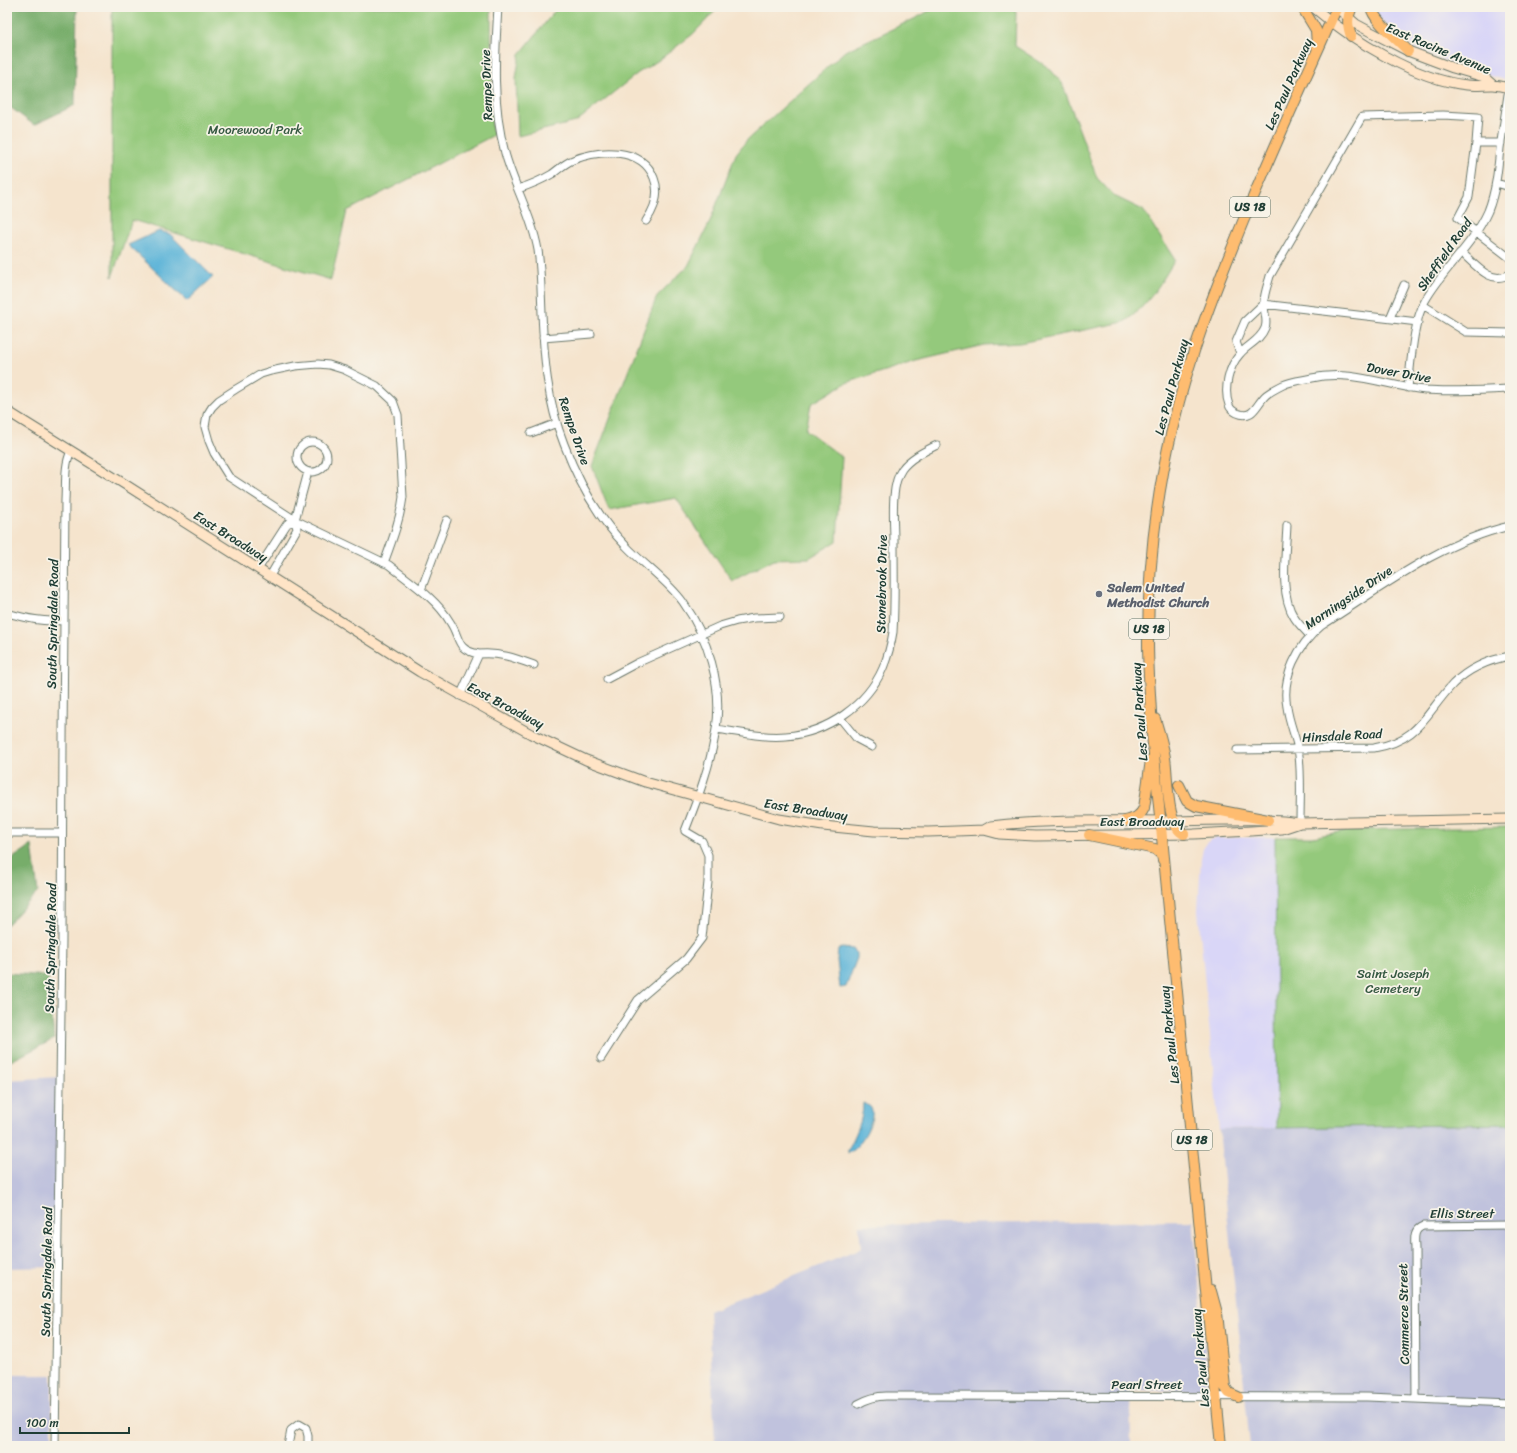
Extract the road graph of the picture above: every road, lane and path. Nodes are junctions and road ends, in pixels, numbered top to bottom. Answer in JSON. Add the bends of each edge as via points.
{"nodes":[{"id":1,"x":498,"y":7,"type":"edge"},
{"id":2,"x":1302,"y":7,"type":"edge"},
{"id":3,"x":1313,"y":7,"type":"edge"},
{"id":4,"x":1336,"y":7,"type":"edge"},
{"id":5,"x":1352,"y":7,"type":"edge"},
{"id":6,"x":1371,"y":7,"type":"edge"},
{"id":7,"x":1348,"y":17,"type":"junction"},
{"id":8,"x":1331,"y":21,"type":"junction"},
{"id":9,"x":1340,"y":28,"type":"junction"},
{"id":10,"x":1351,"y":36,"type":"junction"},
{"id":11,"x":1408,"y":51,"type":"junction"},
{"id":12,"x":1317,"y":52,"type":"junction"},
{"id":13,"x":1493,"y":85,"type":"junction"},
{"id":14,"x":1510,"y":88,"type":"edge"},
{"id":15,"x":1506,"y":133,"type":"edge"},
{"id":16,"x":1476,"y":143,"type":"junction"},
{"id":17,"x":1501,"y":143,"type":"junction"},
{"id":18,"x":1496,"y":182,"type":"junction"},
{"id":19,"x":1510,"y":187,"type":"edge"},
{"id":20,"x":518,"y":189,"type":"junction"},
{"id":21,"x":646,"y":221,"type":"dead end"},
{"id":22,"x":1476,"y":232,"type":"junction"},
{"id":23,"x":1461,"y":252,"type":"junction"},
{"id":24,"x":1510,"y":258,"type":"edge"},
{"id":25,"x":1510,"y":274,"type":"edge"},
{"id":26,"x":1404,"y":285,"type":"dead end"},
{"id":27,"x":1263,"y":304,"type":"junction"},
{"id":28,"x":1423,"y":305,"type":"junction"},
{"id":29,"x":1390,"y":318,"type":"junction"},
{"id":30,"x":1418,"y":322,"type":"junction"},
{"id":31,"x":591,"y":334,"type":"dead end"},
{"id":32,"x":1510,"y":334,"type":"edge"},
{"id":33,"x":543,"y":338,"type":"junction"},
{"id":34,"x":1240,"y":353,"type":"junction"},
{"id":35,"x":1408,"y":388,"type":"junction"},
{"id":36,"x":1510,"y":389,"type":"edge"},
{"id":37,"x":7,"y":410,"type":"edge"},
{"id":38,"x":557,"y":423,"type":"junction"},
{"id":39,"x":530,"y":433,"type":"dead end"},
{"id":40,"x":937,"y":445,"type":"dead end"},
{"id":41,"x":72,"y":451,"type":"junction"},
{"id":42,"x":308,"y":472,"type":"junction"},
{"id":43,"x":295,"y":520,"type":"junction"},
{"id":44,"x":447,"y":520,"type":"dead end"},
{"id":45,"x":1287,"y":525,"type":"dead end"},
{"id":46,"x":1510,"y":526,"type":"edge"},
{"id":47,"x":384,"y":563,"type":"junction"},
{"id":48,"x":258,"y":569,"type":"junction"},
{"id":49,"x":270,"y":576,"type":"junction"},
{"id":50,"x":421,"y":590,"type":"junction"},
{"id":51,"x":7,"y":613,"type":"edge"},
{"id":52,"x":780,"y":617,"type":"dead end"},
{"id":53,"x":64,"y":620,"type":"junction"},
{"id":54,"x":702,"y":634,"type":"junction"},
{"id":55,"x":1310,"y":636,"type":"junction"},
{"id":56,"x":479,"y":654,"type":"junction"},
{"id":57,"x":1510,"y":656,"type":"edge"},
{"id":58,"x":534,"y":665,"type":"dead end"},
{"id":59,"x":606,"y":679,"type":"dead end"},
{"id":60,"x":460,"y":696,"type":"junction"},
{"id":61,"x":1151,"y":703,"type":"junction"},
{"id":62,"x":840,"y":718,"type":"junction"},
{"id":63,"x":716,"y":729,"type":"junction"},
{"id":64,"x":1154,"y":744,"type":"junction"},
{"id":65,"x":872,"y":747,"type":"dead end"},
{"id":66,"x":1237,"y":750,"type":"dead end"},
{"id":67,"x":1298,"y":750,"type":"junction"},
{"id":68,"x":1179,"y":785,"type":"dead end"},
{"id":69,"x":698,"y":797,"type":"junction"},
{"id":70,"x":1510,"y":819,"type":"edge"},
{"id":71,"x":1268,"y":820,"type":"junction"},
{"id":72,"x":1125,"y":821,"type":"junction"},
{"id":73,"x":1161,"y":821,"type":"junction"},
{"id":74,"x":1178,"y":821,"type":"junction"},
{"id":75,"x":1300,"y":823,"type":"junction"},
{"id":76,"x":984,"y":830,"type":"junction"},
{"id":77,"x":7,"y":833,"type":"edge"},
{"id":78,"x":62,"y":833,"type":"junction"},
{"id":79,"x":1162,"y":834,"type":"junction"},
{"id":80,"x":1184,"y":834,"type":"junction"},
{"id":81,"x":1089,"y":835,"type":"junction"},
{"id":82,"x":1165,"y":864,"type":"junction"},
{"id":83,"x":601,"y":1058,"type":"dead end"},
{"id":84,"x":1510,"y":1225,"type":"edge"},
{"id":85,"x":1416,"y":1230,"type":"joint"},
{"id":86,"x":1204,"y":1264,"type":"junction"},
{"id":87,"x":1216,"y":1397,"type":"junction"},
{"id":88,"x":1238,"y":1397,"type":"junction"},
{"id":89,"x":1416,"y":1399,"type":"junction"},
{"id":90,"x":1510,"y":1402,"type":"edge"},
{"id":91,"x":858,"y":1404,"type":"dead end"},
{"id":92,"x":55,"y":1446,"type":"edge"},
{"id":93,"x":288,"y":1446,"type":"edge"},
{"id":94,"x":308,"y":1446,"type":"edge"},
{"id":95,"x":1221,"y":1446,"type":"edge"}],
"edges":[{"from":1,"to":20,"type":"street","name":"Rempe Drive","via":[[498,123],[506,157]]},
{"from":2,"to":12,"type":"main road","via":[[1316,30]]},
{"from":3,"to":8,"type":"main road","name":"East Racine Avenue"},
{"from":4,"to":7,"type":"main road","name":"East Racine Avenue"},
{"from":4,"to":8,"type":"main road","name":"Les Paul Parkway","number":"US 18"},
{"from":4,"to":9,"type":"main road","via":[[1342,18]]},
{"from":5,"to":7,"type":"main road"},
{"from":6,"to":11,"type":"main road","via":[[1376,19]]},
{"from":7,"to":10,"type":"main road","via":[[1347,25]]},
{"from":7,"to":11,"type":"main road","name":"East Racine Avenue","via":[[1356,24]]},
{"from":8,"to":9,"type":"main road","name":"East Racine Avenue"},
{"from":8,"to":12,"type":"main road","name":"Les Paul Parkway","number":"US 18"},
{"from":9,"to":10,"type":"main road","name":"East Racine Avenue"},
{"from":10,"to":13,"type":"main road","name":"East Racine Avenue","via":[[1380,53],[1441,80],[1468,85]]},
{"from":11,"to":13,"type":"main road","name":"East Racine Avenue","via":[[1484,77]]},
{"from":12,"to":61,"type":"main road","name":"Les Paul Parkway","number":"US 18","via":[[1214,294],[1176,412],[1162,482],[1152,559],[1148,641]]},
{"from":13,"to":14,"type":"main road","name":"East Racine Avenue"},
{"from":14,"to":15,"type":"street","name":"Sheffield Road"},
{"from":15,"to":17,"type":"street","name":"Sheffield Road"},
{"from":16,"to":17,"type":"street"},
{"from":16,"to":22,"type":"street","via":[[1469,198],[1458,218]]},
{"from":16,"to":27,"type":"street","via":[[1478,117],[1362,117],[1270,276]]},
{"from":17,"to":18,"type":"street","name":"Sheffield Road"},
{"from":18,"to":19,"type":"street"},
{"from":18,"to":22,"type":"street","name":"Sheffield Road","via":[[1487,212]]},
{"from":20,"to":21,"type":"street","via":[[586,155],[625,154],[644,164],[654,177],[657,198]]},
{"from":20,"to":33,"type":"street","name":"Rempe Drive","via":[[531,221],[538,253]]},
{"from":22,"to":23,"type":"street","name":"Sheffield Road"},
{"from":22,"to":24,"type":"street"},
{"from":23,"to":25,"type":"street","via":[[1491,277]]},
{"from":23,"to":28,"type":"street","name":"Sheffield Road","via":[[1434,286]]},
{"from":26,"to":29,"type":"street"},
{"from":27,"to":29,"type":"street"},
{"from":27,"to":34,"type":"street","via":[[1245,321],[1236,342]]},
{"from":27,"to":34,"type":"street","via":[[1267,321],[1264,330],[1253,344]]},
{"from":28,"to":30,"type":"street","name":"Sheffield Road"},
{"from":28,"to":32,"type":"street","via":[[1466,332]]},
{"from":29,"to":30,"type":"street"},
{"from":30,"to":35,"type":"street","name":"Sheffield Road"},
{"from":31,"to":33,"type":"street"},
{"from":33,"to":38,"type":"street","name":"Rempe Drive","via":[[549,395]]},
{"from":34,"to":35,"type":"street","name":"Dover Drive","via":[[1230,368],[1226,390],[1229,405],[1233,411],[1241,415],[1249,414],[1265,396],[1284,384],[1315,377],[1354,376]]},
{"from":35,"to":36,"type":"street","name":"Dover Drive","via":[[1444,391]]},
{"from":37,"to":41,"type":"main road","name":"East Broadway"},
{"from":38,"to":39,"type":"street"},
{"from":38,"to":54,"type":"street","name":"Rempe Drive","via":[[578,477],[609,528],[683,601]]},
{"from":40,"to":62,"type":"street","name":"Stonebrook Drive","via":[[910,460],[897,480],[894,502],[894,619],[890,648],[884,667],[872,686],[861,700]]},
{"from":41,"to":48,"type":"main road","name":"East Broadway"},
{"from":41,"to":53,"type":"street","name":"South Springdale Road","via":[[66,470]]},
{"from":42,"to":42,"type":"street","via":[[319,471],[326,462],[325,449],[316,442],[304,444],[296,456],[301,468]]},
{"from":42,"to":43,"type":"street"},
{"from":43,"to":47,"type":"street"},
{"from":43,"to":47,"type":"street","via":[[229,477],[208,441],[205,418],[219,400],[261,374],[295,366],[335,366],[367,380],[382,390],[392,401],[398,415],[403,497],[396,529]]},
{"from":43,"to":48,"type":"street","via":[[287,524]]},
{"from":43,"to":49,"type":"street","via":[[297,528]]},
{"from":44,"to":50,"type":"street"},
{"from":45,"to":55,"type":"street","via":[[1286,595],[1294,619]]},
{"from":46,"to":55,"type":"street","name":"Morningside Drive","via":[[1456,544],[1432,556]]},
{"from":47,"to":50,"type":"street"},
{"from":48,"to":49,"type":"main road","name":"East Broadway"},
{"from":49,"to":60,"type":"main road","name":"East Broadway"},
{"from":50,"to":56,"type":"street","via":[[450,621],[461,647]]},
{"from":51,"to":53,"type":"street","via":[[56,622]]},
{"from":52,"to":54,"type":"street","via":[[737,620]]},
{"from":53,"to":78,"type":"street","name":"South Springdale Road"},
{"from":54,"to":59,"type":"street"},
{"from":54,"to":63,"type":"street","name":"Rempe Drive","via":[[715,679]]},
{"from":55,"to":67,"type":"street","name":"Morningside Drive","via":[[1296,657],[1286,685],[1286,707]]},
{"from":56,"to":58,"type":"street","via":[[498,653]]},
{"from":56,"to":60,"type":"street"},
{"from":57,"to":67,"type":"street","name":"Hinsdale Road","via":[[1486,662],[1461,677],[1440,699],[1424,722],[1396,743],[1374,748]]},
{"from":60,"to":69,"type":"main road","name":"East Broadway","via":[[580,758],[640,781]]},
{"from":61,"to":64,"type":"main road","name":"Les Paul Parkway","number":"US 18"},
{"from":61,"to":74,"type":"main road","via":[[1167,769],[1170,809]]},
{"from":62,"to":63,"type":"street","name":"Stonebrook Drive","via":[[815,730],[787,736]]},
{"from":62,"to":65,"type":"street","via":[[858,739]]},
{"from":63,"to":69,"type":"street","name":"Rempe Drive"},
{"from":64,"to":72,"type":"main road","via":[[1144,808],[1134,819]]},
{"from":64,"to":73,"type":"main road","name":"Les Paul Parkway","number":"US 18"},
{"from":66,"to":67,"type":"street","name":"Hinsdale Road"},
{"from":67,"to":75,"type":"street","name":"Morningside Drive"},
{"from":68,"to":71,"type":"main road","via":[[1187,801],[1196,806]]},
{"from":69,"to":76,"type":"main road","name":"East Broadway","via":[[770,817],[827,827],[886,831]]},
{"from":69,"to":83,"type":"street","name":"Rempe Drive","via":[[685,831],[702,841],[708,855],[702,938],[686,959],[638,1000]]},
{"from":70,"to":75,"type":"main road","name":"East Broadway"},
{"from":71,"to":74,"type":"main road","name":"East Broadway"},
{"from":71,"to":75,"type":"main road","name":"East Broadway"},
{"from":72,"to":73,"type":"main road","name":"East Broadway"},
{"from":72,"to":76,"type":"main road","name":"East Broadway","via":[[1038,822],[991,826]]},
{"from":73,"to":74,"type":"main road","name":"East Broadway"},
{"from":73,"to":79,"type":"main road","name":"Les Paul Parkway","number":"US 18"},
{"from":74,"to":80,"type":"main road","via":[[1178,831]]},
{"from":75,"to":80,"type":"main road","name":"East Broadway","via":[[1277,830]]},
{"from":76,"to":81,"type":"main road","name":"East Broadway","via":[[999,834],[1035,836]]},
{"from":77,"to":78,"type":"street"},
{"from":78,"to":92,"type":"street","name":"South Springdale Road"},
{"from":79,"to":80,"type":"main road","name":"East Broadway"},
{"from":79,"to":81,"type":"main road","name":"East Broadway"},
{"from":79,"to":82,"type":"main road","name":"Les Paul Parkway","number":"US 18"},
{"from":81,"to":82,"type":"main road","via":[[1155,849],[1162,855]]},
{"from":82,"to":86,"type":"main road","name":"Les Paul Parkway","number":"US 18"},
{"from":84,"to":85,"type":"street","name":"Ellis Street","via":[[1423,1226]]},
{"from":85,"to":89,"type":"street","name":"Commerce Street"},
{"from":86,"to":87,"type":"main road","name":"Les Paul Parkway","number":"US 18"},
{"from":86,"to":88,"type":"main road","via":[[1217,1313],[1225,1387],[1229,1393]]},
{"from":87,"to":88,"type":"street","name":"Pearl Street"},
{"from":87,"to":91,"type":"street","name":"Pearl Street","via":[[877,1396]]},
{"from":87,"to":95,"type":"main road","name":"Les Paul Parkway","number":"US 18"},
{"from":88,"to":89,"type":"street","name":"Pearl Street"},
{"from":89,"to":90,"type":"street","name":"Pearl Street"},
{"from":93,"to":94,"type":"street","via":[[291,1430],[299,1424],[306,1428]]}]}
